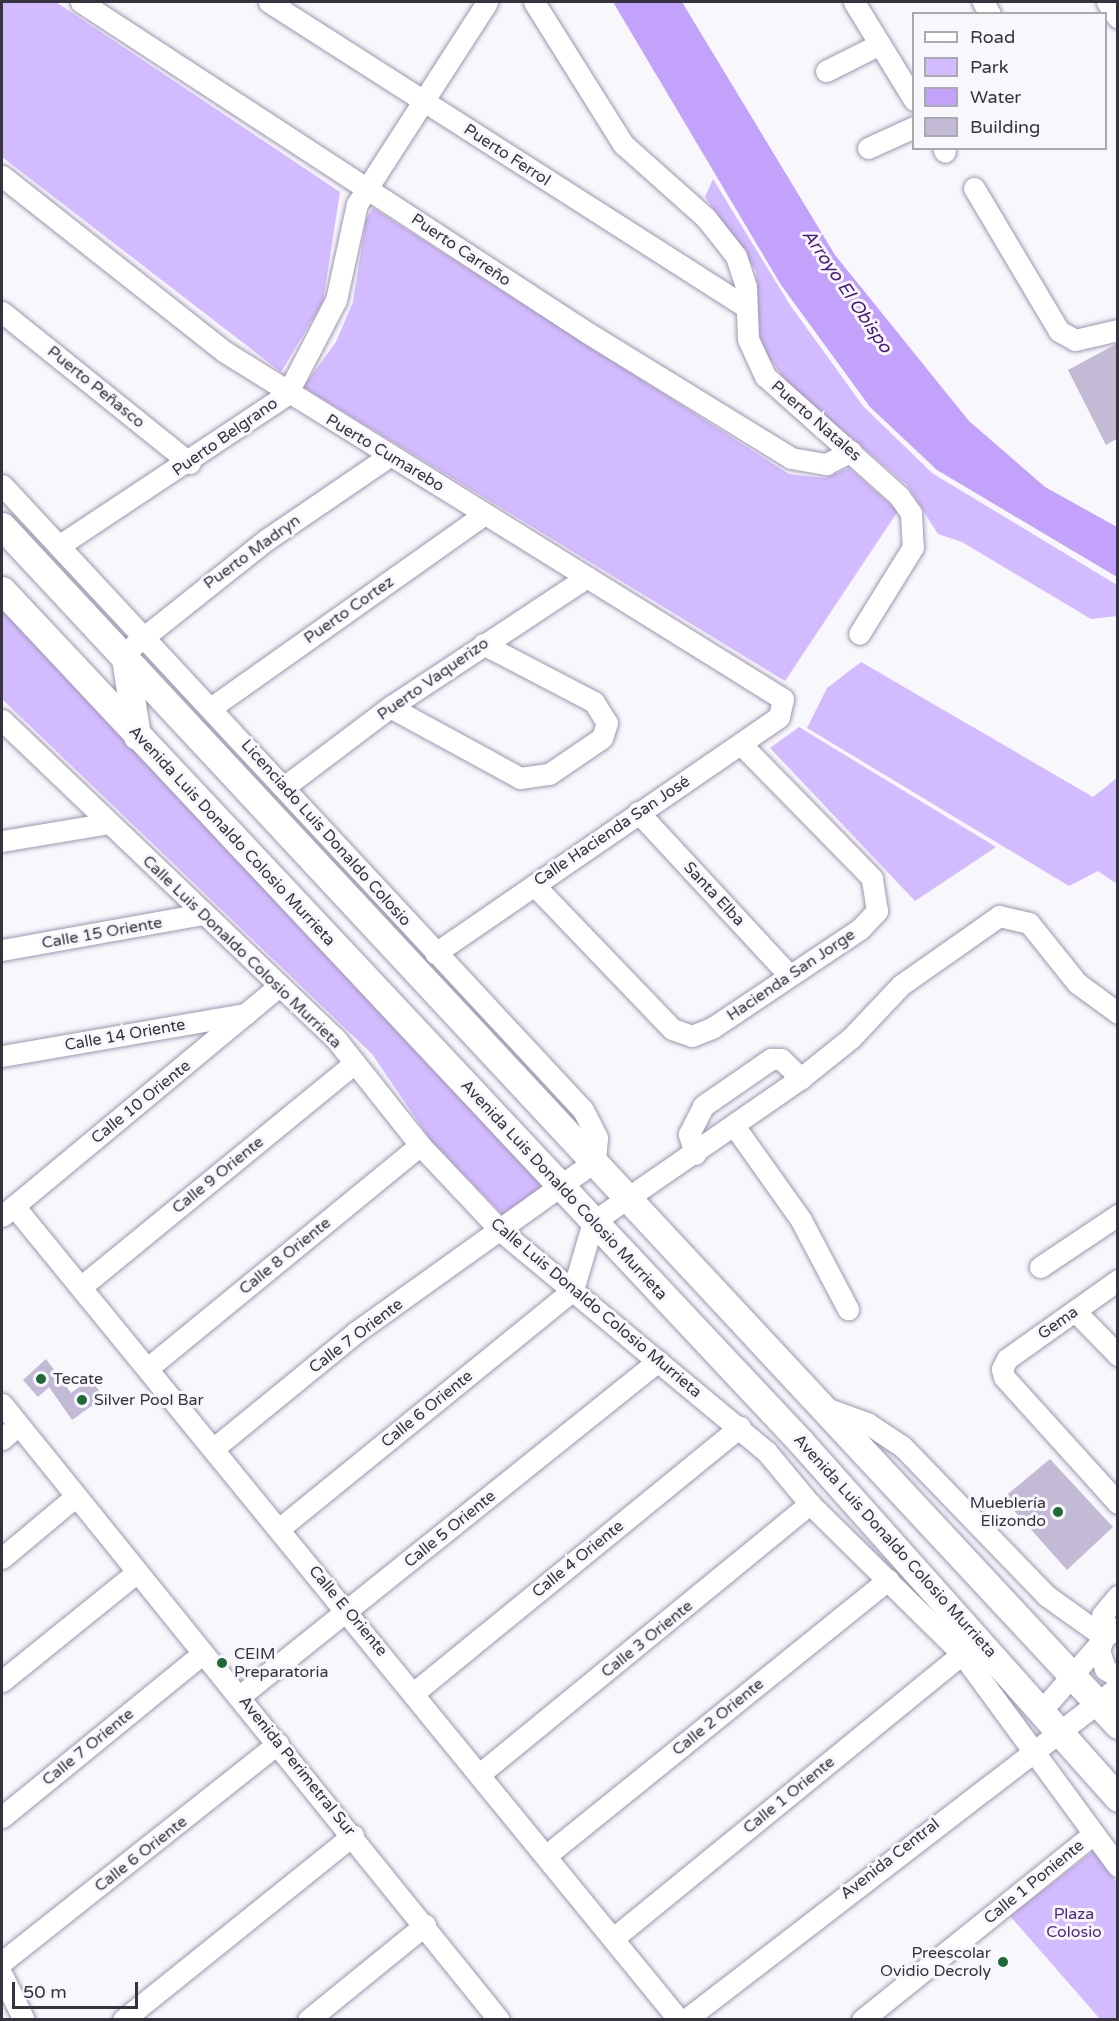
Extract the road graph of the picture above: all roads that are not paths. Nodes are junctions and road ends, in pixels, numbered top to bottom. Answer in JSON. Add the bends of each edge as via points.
{"nodes":[{"id":1,"x":81,"y":2,"type":"edge"},
{"id":2,"x":269,"y":2,"type":"edge"},
{"id":3,"x":534,"y":2,"type":"edge"},
{"id":4,"x":854,"y":2,"type":"edge"},
{"id":5,"x":1107,"y":2,"type":"edge"},
{"id":6,"x":477,"y":5,"type":"edge"},
{"id":7,"x":1118,"y":20,"type":"edge"},
{"id":8,"x":880,"y":44,"type":"junction"},
{"id":9,"x":826,"y":71,"type":"dead end"},
{"id":10,"x":912,"y":97,"type":"edge"},
{"id":11,"x":424,"y":103,"type":"junction"},
{"id":12,"x":912,"y":128,"type":"edge"},
{"id":13,"x":868,"y":148,"type":"dead end"},
{"id":14,"x":2,"y":176,"type":"edge"},
{"id":15,"x":368,"y":187,"type":"junction"},
{"id":16,"x":974,"y":188,"type":"dead end"},
{"id":17,"x":746,"y":308,"type":"junction"},
{"id":18,"x":2,"y":312,"type":"edge"},
{"id":19,"x":1118,"y":330,"type":"edge"},
{"id":20,"x":287,"y":393,"type":"junction"},
{"id":21,"x":850,"y":451,"type":"junction"},
{"id":22,"x":389,"y":456,"type":"junction"},
{"id":23,"x":190,"y":463,"type":"junction"},
{"id":24,"x":2,"y":485,"type":"edge"},
{"id":25,"x":486,"y":514,"type":"junction"},
{"id":26,"x":2,"y":526,"type":"edge"},
{"id":27,"x":60,"y":545,"type":"junction"},
{"id":28,"x":588,"y":577,"type":"junction"},
{"id":29,"x":2,"y":590,"type":"edge"},
{"id":30,"x":142,"y":633,"type":"junction"},
{"id":31,"x":859,"y":634,"type":"dead end"},
{"id":32,"x":483,"y":644,"type":"junction"},
{"id":33,"x":128,"y":666,"type":"junction"},
{"id":34,"x":92,"y":688,"type":"junction"},
{"id":35,"x":784,"y":705,"type":"joint"},
{"id":36,"x":212,"y":707,"type":"junction"},
{"id":37,"x":390,"y":707,"type":"junction"},
{"id":38,"x":184,"y":720,"type":"junction"},
{"id":39,"x":7,"y":730,"type":"edge"},
{"id":40,"x":143,"y":742,"type":"junction"},
{"id":41,"x":741,"y":744,"type":"junction"},
{"id":42,"x":284,"y":787,"type":"junction"},
{"id":43,"x":638,"y":812,"type":"junction"},
{"id":44,"x":110,"y":823,"type":"junction"},
{"id":45,"x":2,"y":841,"type":"edge"},
{"id":46,"x":534,"y":885,"type":"junction"},
{"id":47,"x":202,"y":914,"type":"junction"},
{"id":48,"x":2,"y":950,"type":"edge"},
{"id":49,"x":435,"y":953,"type":"junction"},
{"id":50,"x":789,"y":975,"type":"junction"},
{"id":51,"x":279,"y":986,"type":"junction"},
{"id":52,"x":1118,"y":1013,"type":"edge"},
{"id":53,"x":248,"y":1014,"type":"junction"},
{"id":54,"x":2,"y":1056,"type":"edge"},
{"id":55,"x":354,"y":1063,"type":"junction"},
{"id":56,"x":801,"y":1078,"type":"junction"},
{"id":57,"x":735,"y":1126,"type":"junction"},
{"id":58,"x":420,"y":1145,"type":"junction"},
{"id":59,"x":695,"y":1154,"type":"junction"},
{"id":60,"x":595,"y":1161,"type":"junction"},
{"id":61,"x":560,"y":1188,"type":"junction"},
{"id":62,"x":627,"y":1195,"type":"junction"},
{"id":63,"x":8,"y":1211,"type":"edge"},
{"id":64,"x":1118,"y":1215,"type":"edge"},
{"id":65,"x":593,"y":1222,"type":"junction"},
{"id":66,"x":502,"y":1232,"type":"junction"},
{"id":67,"x":1040,"y":1267,"type":"dead end"},
{"id":68,"x":1118,"y":1280,"type":"edge"},
{"id":69,"x":82,"y":1286,"type":"junction"},
{"id":70,"x":573,"y":1290,"type":"junction"},
{"id":71,"x":848,"y":1309,"type":"dead end"},
{"id":72,"x":1075,"y":1311,"type":"junction"},
{"id":73,"x":1118,"y":1355,"type":"edge"},
{"id":74,"x":658,"y":1361,"type":"junction"},
{"id":75,"x":149,"y":1366,"type":"junction"},
{"id":76,"x":2,"y":1404,"type":"edge"},
{"id":77,"x":825,"y":1408,"type":"junction"},
{"id":78,"x":18,"y":1425,"type":"junction"},
{"id":79,"x":740,"y":1427,"type":"junction"},
{"id":80,"x":2,"y":1439,"type":"edge"},
{"id":81,"x":215,"y":1448,"type":"junction"},
{"id":82,"x":75,"y":1497,"type":"junction"},
{"id":83,"x":1118,"y":1503,"type":"edge"},
{"id":84,"x":810,"y":1504,"type":"junction"},
{"id":85,"x":280,"y":1527,"type":"junction"},
{"id":86,"x":2,"y":1558,"type":"edge"},
{"id":87,"x":137,"y":1572,"type":"junction"},
{"id":88,"x":888,"y":1580,"type":"junction"},
{"id":89,"x":1118,"y":1596,"type":"edge"},
{"id":90,"x":348,"y":1612,"type":"junction"},
{"id":91,"x":1108,"y":1635,"type":"edge"},
{"id":92,"x":203,"y":1653,"type":"junction"},
{"id":93,"x":962,"y":1654,"type":"junction"},
{"id":94,"x":1072,"y":1673,"type":"junction"},
{"id":95,"x":1118,"y":1677,"type":"edge"},
{"id":96,"x":2,"y":1681,"type":"edge"},
{"id":97,"x":416,"y":1691,"type":"junction"},
{"id":98,"x":240,"y":1696,"type":"junction"},
{"id":99,"x":1108,"y":1696,"type":"edge"},
{"id":100,"x":1041,"y":1710,"type":"junction"},
{"id":101,"x":1118,"y":1725,"type":"edge"},
{"id":102,"x":1060,"y":1731,"type":"junction"},
{"id":103,"x":278,"y":1743,"type":"junction"},
{"id":104,"x":1032,"y":1749,"type":"junction"},
{"id":105,"x":482,"y":1772,"type":"junction"},
{"id":106,"x":1118,"y":1798,"type":"edge"},
{"id":107,"x":2,"y":1817,"type":"edge"},
{"id":108,"x":1094,"y":1834,"type":"junction"},
{"id":109,"x":353,"y":1835,"type":"junction"},
{"id":110,"x":548,"y":1854,"type":"junction"},
{"id":111,"x":1118,"y":1866,"type":"edge"},
{"id":112,"x":425,"y":1925,"type":"junction"},
{"id":113,"x":616,"y":1936,"type":"junction"},
{"id":114,"x":2,"y":1962,"type":"edge"},
{"id":115,"x":2,"y":1975,"type":"edge"},
{"id":116,"x":24,"y":2019,"type":"edge"},
{"id":117,"x":123,"y":2019,"type":"edge"},
{"id":118,"x":308,"y":2019,"type":"edge"},
{"id":119,"x":497,"y":2019,"type":"edge"},
{"id":120,"x":679,"y":2019,"type":"edge"},
{"id":121,"x":685,"y":2019,"type":"edge"},
{"id":122,"x":862,"y":2019,"type":"edge"}],
"edges":[{"from":1,"to":15,"type":"street","name":"Puerto Carreño"},
{"from":2,"to":11,"type":"street","name":"Puerto Ferrol"},
{"from":3,"to":17,"type":"street","name":"Puerto Natales","via":[[623,144],[706,218],[736,256]]},
{"from":4,"to":8,"type":"street"},
{"from":5,"to":7,"type":"street"},
{"from":6,"to":11,"type":"street","name":"Puerto Belgrano"},
{"from":8,"to":9,"type":"street"},
{"from":8,"to":10,"type":"street"},
{"from":11,"to":15,"type":"street","name":"Puerto Belgrano"},
{"from":11,"to":17,"type":"street","name":"Puerto Ferrol"},
{"from":12,"to":13,"type":"street"},
{"from":14,"to":20,"type":"street","name":"Puerto Cumarebo","via":[[225,352]]},
{"from":15,"to":20,"type":"street","name":"Puerto Belgrano","via":[[350,229],[336,300]]},
{"from":15,"to":21,"type":"street","name":"Puerto Carreño","via":[[658,378],[791,458],[826,464]]},
{"from":16,"to":19,"type":"street","via":[[1059,331],[1075,339],[1094,339]]},
{"from":17,"to":21,"type":"street","name":"Puerto Natales","via":[[748,339],[765,376]]},
{"from":18,"to":23,"type":"street","name":"Puerto Peñasco"},
{"from":20,"to":22,"type":"street","name":"Puerto Cumarebo"},
{"from":20,"to":23,"type":"street","name":"Puerto Belgrano"},
{"from":21,"to":31,"type":"street","name":"Puerto Natales","via":[[899,496],[914,531],[903,568]]},
{"from":22,"to":25,"type":"street","name":"Puerto Cumarebo"},
{"from":22,"to":30,"type":"street","name":"Puerto Madryn"},
{"from":23,"to":27,"type":"street","name":"Puerto Belgrano"},
{"from":24,"to":27,"type":"street","name":"Licenciado Luis Donaldo Colosio"},
{"from":25,"to":28,"type":"street","name":"Puerto Cumarebo"},
{"from":25,"to":36,"type":"street","name":"Puerto Cortez"},
{"from":26,"to":33,"type":"main road"},
{"from":27,"to":30,"type":"street","name":"Licenciado Luis Donaldo Colosio"},
{"from":28,"to":32,"type":"street","name":"Puerto Vaquerizo"},
{"from":28,"to":35,"type":"street","name":"Puerto Cumarebo","via":[[779,694]]},
{"from":29,"to":34,"type":"main road","name":"Avenida Luis Donaldo Colosio Murrieta"},
{"from":30,"to":33,"type":"street","name":"Puerto Madryn"},
{"from":30,"to":36,"type":"street","name":"Licenciado Luis Donaldo Colosio"},
{"from":32,"to":37,"type":"street","name":"Puerto Vaquerizo"},
{"from":32,"to":37,"type":"street","via":[[594,702],[607,723],[602,738],[549,774],[520,778]]},
{"from":33,"to":34,"type":"main road","via":[[113,692]]},
{"from":33,"to":38,"type":"main road"},
{"from":33,"to":40,"type":"main road"},
{"from":34,"to":40,"type":"main road","name":"Avenida Luis Donaldo Colosio Murrieta"},
{"from":35,"to":41,"type":"street","name":"Calle Hacienda San José","via":[[779,717]]},
{"from":36,"to":42,"type":"street","name":"Licenciado Luis Donaldo Colosio"},
{"from":37,"to":42,"type":"street","name":"Puerto Vaquerizo"},
{"from":38,"to":40,"type":"main road","via":[[167,714],[149,717]]},
{"from":38,"to":60,"type":"main road"},
{"from":39,"to":44,"type":"street","name":"Calle Luis Donaldo Colosio Murrieta"},
{"from":40,"to":61,"type":"main road","name":"Avenida Luis Donaldo Colosio Murrieta"},
{"from":41,"to":43,"type":"street","name":"Calle Hacienda San José"},
{"from":41,"to":50,"type":"street","name":"Hacienda San Jorge","via":[[872,878],[878,901],[869,922]]},
{"from":42,"to":49,"type":"street","name":"Licenciado Luis Donaldo Colosio"},
{"from":43,"to":46,"type":"street","name":"Calle Hacienda San José"},
{"from":43,"to":50,"type":"street","name":"Santa Elba"},
{"from":44,"to":45,"type":"street"},
{"from":44,"to":47,"type":"street","name":"Calle Luis Donaldo Colosio Murrieta"},
{"from":46,"to":49,"type":"street","name":"Calle Hacienda San José"},
{"from":46,"to":50,"type":"street","name":"Hacienda San Jorge","via":[[672,1029],[692,1036],[712,1028]]},
{"from":47,"to":48,"type":"street","name":"Calle 15 Oriente"},
{"from":47,"to":51,"type":"street","name":"Calle Luis Donaldo Colosio Murrieta"},
{"from":49,"to":60,"type":"street","name":"Licenciado Luis Donaldo Colosio","via":[[583,1110],[597,1138]]},
{"from":51,"to":53,"type":"street","name":"Calle 10 Oriente"},
{"from":51,"to":55,"type":"street","name":"Calle Luis Donaldo Colosio Murrieta","via":[[335,1038]]},
{"from":52,"to":56,"type":"street","via":[[1077,983],[1029,923],[1005,915],[901,985],[851,1038]]},
{"from":53,"to":54,"type":"street","name":"Calle 14 Oriente"},
{"from":53,"to":63,"type":"street","name":"Calle 10 Oriente"},
{"from":55,"to":58,"type":"street","name":"Calle Luis Donaldo Colosio Murrieta"},
{"from":55,"to":69,"type":"street","name":"Calle 9 Oriente"},
{"from":56,"to":57,"type":"street"},
{"from":56,"to":59,"type":"street","via":[[781,1059],[771,1059],[702,1106],[689,1134]]},
{"from":57,"to":59,"type":"street"},
{"from":57,"to":71,"type":"street","via":[[801,1220]]},
{"from":58,"to":66,"type":"street","name":"Calle Luis Donaldo Colosio Murrieta"},
{"from":58,"to":75,"type":"street","name":"Calle 8 Oriente"},
{"from":59,"to":62,"type":"street"},
{"from":60,"to":61,"type":"street"},
{"from":60,"to":62,"type":"main road"},
{"from":61,"to":65,"type":"main road","name":"Avenida Luis Donaldo Colosio Murrieta"},
{"from":61,"to":66,"type":"street","name":"Calle 7 Oriente"},
{"from":62,"to":65,"type":"street"},
{"from":62,"to":77,"type":"main road"},
{"from":63,"to":69,"type":"street","name":"Calle E Oriente"},
{"from":64,"to":67,"type":"street"},
{"from":65,"to":70,"type":"street"},
{"from":65,"to":100,"type":"main road","name":"Avenida Luis Donaldo Colosio Murrieta","via":[[800,1441]]},
{"from":66,"to":70,"type":"street","name":"Calle Luis Donaldo Colosio Murrieta"},
{"from":66,"to":81,"type":"street","name":"Calle 7 Oriente","via":[[355,1333]]},
{"from":68,"to":72,"type":"street","name":"Gema"},
{"from":69,"to":75,"type":"street","name":"Calle E Oriente"},
{"from":70,"to":74,"type":"street","name":"Calle Luis Donaldo Colosio Murrieta"},
{"from":70,"to":85,"type":"street","name":"Calle 6 Oriente"},
{"from":72,"to":73,"type":"street"},
{"from":72,"to":83,"type":"street","name":"Gema","via":[[1006,1359],[1002,1369],[1004,1377]]},
{"from":74,"to":79,"type":"street","name":"Calle Luis Donaldo Colosio Murrieta"},
{"from":74,"to":90,"type":"street","name":"Calle 5 Oriente"},
{"from":75,"to":81,"type":"street","name":"Calle E Oriente"},
{"from":76,"to":78,"type":"street","name":"Avenida Perimetral Sur"},
{"from":77,"to":91,"type":"street","via":[[867,1423],[903,1448],[1047,1596]]},
{"from":77,"to":94,"type":"main road"},
{"from":78,"to":80,"type":"street"},
{"from":78,"to":82,"type":"street","name":"Avenida Perimetral Sur"},
{"from":79,"to":84,"type":"street","name":"Calle Luis Donaldo Colosio Murrieta"},
{"from":79,"to":97,"type":"street","name":"Calle 4 Oriente"},
{"from":81,"to":85,"type":"street","name":"Calle E Oriente"},
{"from":82,"to":86,"type":"street"},
{"from":82,"to":87,"type":"street","name":"Avenida Perimetral Sur"},
{"from":84,"to":88,"type":"street","name":"Calle Luis Donaldo Colosio Murrieta"},
{"from":84,"to":105,"type":"street","name":"Calle 3 Oriente"},
{"from":85,"to":90,"type":"street","name":"Calle E Oriente"},
{"from":87,"to":92,"type":"street","name":"Avenida Perimetral Sur"},
{"from":87,"to":96,"type":"street"},
{"from":88,"to":93,"type":"street","name":"Calle Luis Donaldo Colosio Murrieta"},
{"from":88,"to":110,"type":"street","name":"Calle 2 Oriente"},
{"from":89,"to":91,"type":"street","via":[[1102,1616]]},
{"from":90,"to":97,"type":"street","name":"Calle E Oriente"},
{"from":90,"to":98,"type":"street","name":"Calle 5 Oriente"},
{"from":91,"to":94,"type":"street"},
{"from":91,"to":95,"type":"street","via":[[1101,1663]]},
{"from":92,"to":98,"type":"street","name":"Avenida Perimetral Sur"},
{"from":92,"to":107,"type":"street","name":"Calle 7 Oriente"},
{"from":93,"to":104,"type":"street","name":"Calle Luis Donaldo Colosio Murrieta"},
{"from":93,"to":113,"type":"street","name":"Calle 1 Oriente"},
{"from":94,"to":99,"type":"main road"},
{"from":94,"to":100,"type":"street"},
{"from":97,"to":105,"type":"street","name":"Calle E Oriente"},
{"from":98,"to":103,"type":"street","name":"Avenida Perimetral Sur"},
{"from":99,"to":101,"type":"main road"},
{"from":99,"to":102,"type":"street","name":"Avenida Central"},
{"from":100,"to":102,"type":"main road","name":"Avenida Luis Donaldo Colosio Murrieta"},
{"from":102,"to":104,"type":"street","name":"Avenida Central"},
{"from":102,"to":106,"type":"main road","name":"Avenida Luis Donaldo Colosio Murrieta"},
{"from":103,"to":109,"type":"street","name":"Avenida Perimetral Sur"},
{"from":103,"to":114,"type":"street","name":"Calle 6 Oriente"},
{"from":104,"to":108,"type":"street","name":"Calle Luis Donaldo Colosio Murrieta"},
{"from":104,"to":121,"type":"street","name":"Avenida Central"},
{"from":105,"to":110,"type":"street","name":"Calle E Oriente"},
{"from":108,"to":111,"type":"street","name":"Calle Luis Donaldo Colosio Murrieta"},
{"from":108,"to":122,"type":"street","name":"Calle 1 Poniente"},
{"from":109,"to":112,"type":"street","name":"Avenida Perimetral Sur"},
{"from":109,"to":117,"type":"street"},
{"from":110,"to":113,"type":"street","name":"Calle E Oriente"},
{"from":112,"to":118,"type":"street"},
{"from":112,"to":119,"type":"street","name":"Avenida Perimetral Sur"},
{"from":113,"to":120,"type":"street","name":"Calle E Oriente"},
{"from":115,"to":116,"type":"street"}]}
